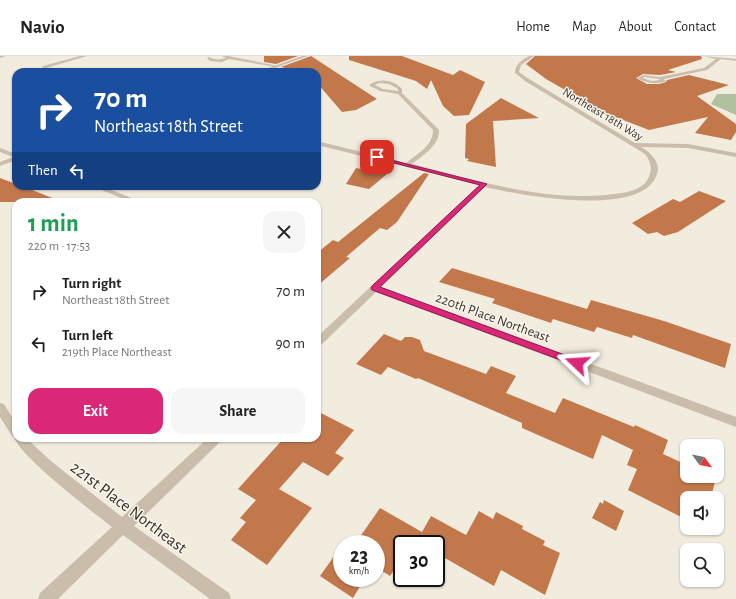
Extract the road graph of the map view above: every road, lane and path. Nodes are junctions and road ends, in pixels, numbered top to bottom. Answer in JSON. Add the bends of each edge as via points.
{"nodes":[{"id":1,"x":4,"y":56,"type":"edge"},
{"id":2,"x":85,"y":56,"type":"edge"},
{"id":3,"x":218,"y":56,"type":"edge"},
{"id":4,"x":224,"y":56,"type":"edge"},
{"id":5,"x":306,"y":56,"type":"edge"},
{"id":6,"x":532,"y":56,"type":"edge"},
{"id":7,"x":704,"y":56,"type":"edge"},
{"id":8,"x":0,"y":57,"type":"edge"},
{"id":9,"x":229,"y":58,"type":"junction"},
{"id":10,"x":720,"y":58,"type":"junction"},
{"id":11,"x":736,"y":60,"type":"edge"},
{"id":12,"x":276,"y":66,"type":"junction"},
{"id":13,"x":44,"y":68,"type":"edge"},
{"id":14,"x":271,"y":68,"type":"edge"},
{"id":15,"x":660,"y":78,"type":"dead end"},
{"id":16,"x":400,"y":93,"type":"dead end"},
{"id":17,"x":321,"y":144,"type":"edge"},
{"id":18,"x":634,"y":144,"type":"junction"},
{"id":19,"x":0,"y":150,"type":"edge"},
{"id":20,"x":12,"y":155,"type":"edge"},
{"id":21,"x":736,"y":155,"type":"edge"},
{"id":22,"x":12,"y":159,"type":"edge"},
{"id":23,"x":0,"y":164,"type":"edge"},
{"id":24,"x":408,"y":164,"type":"junction"},
{"id":25,"x":484,"y":184,"type":"junction"},
{"id":26,"x":106,"y":190,"type":"edge"},
{"id":27,"x":127,"y":198,"type":"edge"},
{"id":28,"x":375,"y":288,"type":"junction"},
{"id":29,"x":321,"y":339,"type":"edge"},
{"id":30,"x":0,"y":407,"type":"edge"},
{"id":31,"x":736,"y":422,"type":"edge"},
{"id":32,"x":12,"y":426,"type":"edge"},
{"id":33,"x":23,"y":442,"type":"edge"},
{"id":34,"x":212,"y":442,"type":"edge"},
{"id":35,"x":122,"y":526,"type":"junction"},
{"id":36,"x":46,"y":599,"type":"edge"},
{"id":37,"x":223,"y":599,"type":"edge"}],
"edges":[{"from":1,"to":8,"type":"lane"},
{"from":2,"to":13,"type":"lane"},
{"from":3,"to":9,"type":"street","via":[[209,59],[218,61]]},
{"from":4,"to":9,"type":"street"},
{"from":5,"to":12,"type":"street"},
{"from":6,"to":18,"type":"street","name":"Northeast 18th Way","via":[[518,67],[518,72],[526,80]]},
{"from":7,"to":10,"type":"street"},
{"from":9,"to":12,"type":"street"},
{"from":10,"to":11,"type":"street"},
{"from":10,"to":15,"type":"street","via":[[699,71]]},
{"from":12,"to":14,"type":"street"},
{"from":16,"to":24,"type":"street","via":[[437,134],[435,140]]},
{"from":17,"to":24,"type":"street","name":"Northeast 18th Way"},
{"from":18,"to":21,"type":"street","via":[[688,146]]},
{"from":18,"to":25,"type":"street","name":"Northeast 18th Way","via":[[653,160],[656,170],[647,186],[635,191],[576,200],[537,196]]},
{"from":19,"to":20,"type":"street"},
{"from":22,"to":23,"type":"street"},
{"from":24,"to":25,"type":"street","name":"Northeast 18th Way"},
{"from":25,"to":28,"type":"street"},
{"from":26,"to":27,"type":"street"},
{"from":28,"to":29,"type":"street"},
{"from":28,"to":31,"type":"street","name":"220th Place Northeast"},
{"from":30,"to":32,"type":"street"},
{"from":33,"to":35,"type":"street","name":"221st Place Northeast","via":[[59,477]]},
{"from":34,"to":35,"type":"street"},
{"from":35,"to":36,"type":"street"},
{"from":35,"to":37,"type":"street","name":"221st Place Northeast"}]}
